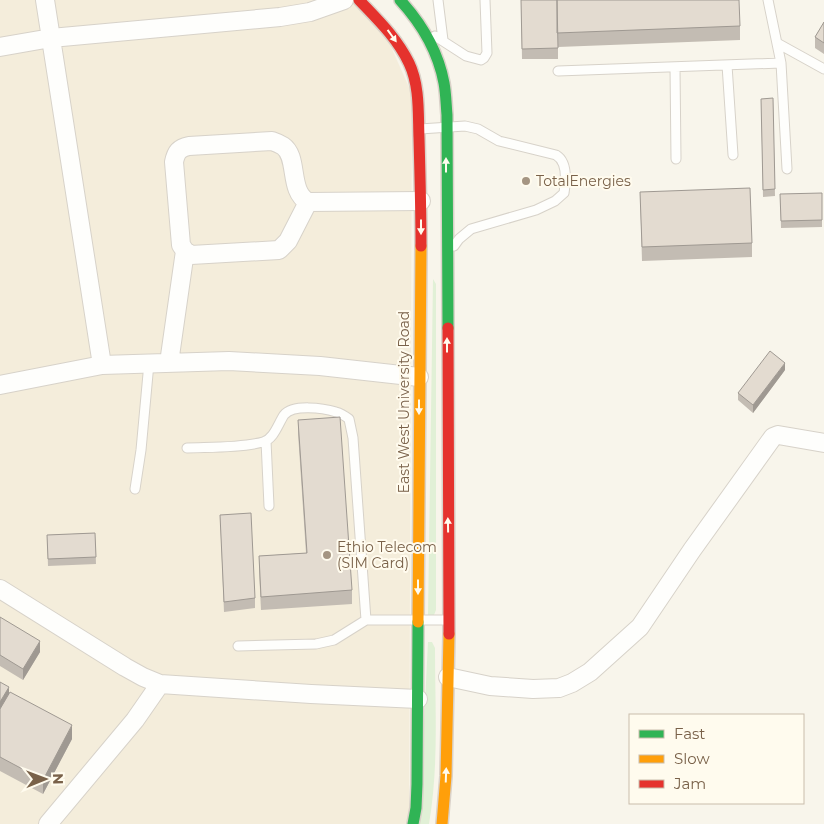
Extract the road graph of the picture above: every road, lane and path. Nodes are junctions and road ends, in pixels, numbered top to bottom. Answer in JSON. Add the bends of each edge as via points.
{"nodes":[{"id":1,"x":45,"y":0,"type":"edge"},
{"id":2,"x":344,"y":0,"type":"edge"},
{"id":3,"x":359,"y":0,"type":"edge"},
{"id":4,"x":400,"y":0,"type":"edge"},
{"id":5,"x":438,"y":0,"type":"edge"},
{"id":6,"x":484,"y":0,"type":"edge"},
{"id":7,"x":768,"y":0,"type":"edge"},
{"id":8,"x":424,"y":30,"type":"junction"},
{"id":9,"x":51,"y":38,"type":"junction"},
{"id":10,"x":443,"y":40,"type":"junction"},
{"id":11,"x":777,"y":43,"type":"junction"},
{"id":12,"x":0,"y":47,"type":"edge"},
{"id":13,"x":781,"y":64,"type":"junction"},
{"id":14,"x":727,"y":65,"type":"junction"},
{"id":15,"x":675,"y":67,"type":"junction"},
{"id":16,"x":824,"y":69,"type":"edge"},
{"id":17,"x":558,"y":71,"type":"dead end"},
{"id":18,"x":446,"y":128,"type":"junction"},
{"id":19,"x":420,"y":129,"type":"junction"},
{"id":20,"x":733,"y":155,"type":"dead end"},
{"id":21,"x":676,"y":159,"type":"dead end"},
{"id":22,"x":787,"y":169,"type":"dead end"},
{"id":23,"x":421,"y":201,"type":"junction"},
{"id":24,"x":308,"y":202,"type":"junction"},
{"id":25,"x":185,"y":251,"type":"junction"},
{"id":26,"x":434,"y":255,"type":"junction"},
{"id":27,"x":149,"y":363,"type":"junction"},
{"id":28,"x":169,"y":363,"type":"junction"},
{"id":29,"x":102,"y":365,"type":"junction"},
{"id":30,"x":419,"y":377,"type":"junction"},
{"id":31,"x":0,"y":385,"type":"edge"},
{"id":32,"x":266,"y":441,"type":"junction"},
{"id":33,"x":824,"y":443,"type":"edge"},
{"id":34,"x":187,"y":448,"type":"dead end"},
{"id":35,"x":135,"y":489,"type":"dead end"},
{"id":36,"x":269,"y":506,"type":"dead end"},
{"id":37,"x":0,"y":589,"type":"edge"},
{"id":38,"x":366,"y":620,"type":"junction"},
{"id":39,"x":418,"y":620,"type":"junction"},
{"id":40,"x":449,"y":620,"type":"junction"},
{"id":41,"x":238,"y":646,"type":"dead end"},
{"id":42,"x":448,"y":677,"type":"junction"},
{"id":43,"x":160,"y":684,"type":"junction"},
{"id":44,"x":418,"y":699,"type":"junction"},
{"id":45,"x":48,"y":824,"type":"edge"},
{"id":46,"x":413,"y":824,"type":"edge"},
{"id":47,"x":442,"y":824,"type":"edge"}],
"edges":[{"from":1,"to":9,"type":"street"},
{"from":2,"to":9,"type":"street","via":[[310,12],[280,17]]},
{"from":3,"to":19,"type":"main road","name":"East West University Road","one_way":true,"via":[[387,29],[410,65],[417,92]]},
{"from":4,"to":8,"type":"main road","name":"East West University Road"},
{"from":5,"to":10,"type":"lane"},
{"from":6,"to":10,"type":"lane","via":[[484,58],[466,56]]},
{"from":7,"to":11,"type":"lane"},
{"from":8,"to":10,"type":"lane"},
{"from":8,"to":18,"type":"main road","name":"East West University Road","via":[[443,80]]},
{"from":9,"to":12,"type":"street"},
{"from":9,"to":29,"type":"street"},
{"from":11,"to":13,"type":"lane"},
{"from":11,"to":16,"type":"lane"},
{"from":13,"to":14,"type":"lane"},
{"from":13,"to":22,"type":"lane"},
{"from":14,"to":15,"type":"lane"},
{"from":14,"to":20,"type":"lane"},
{"from":15,"to":17,"type":"lane"},
{"from":15,"to":21,"type":"lane"},
{"from":18,"to":19,"type":"lane"},
{"from":26,"to":18,"type":"main road","name":"East West University Road","one_way":true},
{"from":18,"to":26,"type":"lane","via":[[465,126],[478,129],[499,141],[556,155],[561,158],[566,181],[564,193],[555,202],[471,229]]},
{"from":19,"to":23,"type":"main road","name":"East West University Road"},
{"from":23,"to":24,"type":"street"},
{"from":23,"to":26,"type":"main road","name":"East West University Road","one_way":true},
{"from":24,"to":25,"type":"street","via":[[288,241],[279,250],[199,255]]},
{"from":24,"to":25,"type":"street","via":[[300,195],[289,154],[284,146],[272,140],[182,147],[174,162],[181,244]]},
{"from":25,"to":28,"type":"street"},
{"from":26,"to":30,"type":"main road","name":"East West University Road"},
{"from":40,"to":26,"type":"main road","name":"East West University Road","one_way":true},
{"from":27,"to":28,"type":"street"},
{"from":27,"to":29,"type":"street"},
{"from":27,"to":35,"type":"lane"},
{"from":28,"to":30,"type":"street","via":[[230,361],[320,366]]},
{"from":29,"to":31,"type":"street"},
{"from":30,"to":39,"type":"main road","name":"East West University Road","one_way":true},
{"from":32,"to":34,"type":"lane"},
{"from":32,"to":36,"type":"lane"},
{"from":32,"to":38,"type":"lane","via":[[290,410],[338,412],[349,419]]},
{"from":33,"to":42,"type":"street","via":[[778,435],[773,437],[640,627],[590,672],[559,688],[514,689]]},
{"from":37,"to":43,"type":"street","via":[[125,667]]},
{"from":38,"to":39,"type":"lane"},
{"from":38,"to":41,"type":"lane","via":[[334,640],[316,644]]},
{"from":39,"to":40,"type":"lane"},
{"from":39,"to":44,"type":"main road","name":"East West University Road"},
{"from":40,"to":42,"type":"main road","name":"East West University Road"},
{"from":47,"to":42,"type":"main road","name":"East West University Road","one_way":true},
{"from":43,"to":44,"type":"street"},
{"from":43,"to":45,"type":"street","via":[[135,720]]},
{"from":44,"to":46,"type":"main road","name":"East West University Road"}]}
